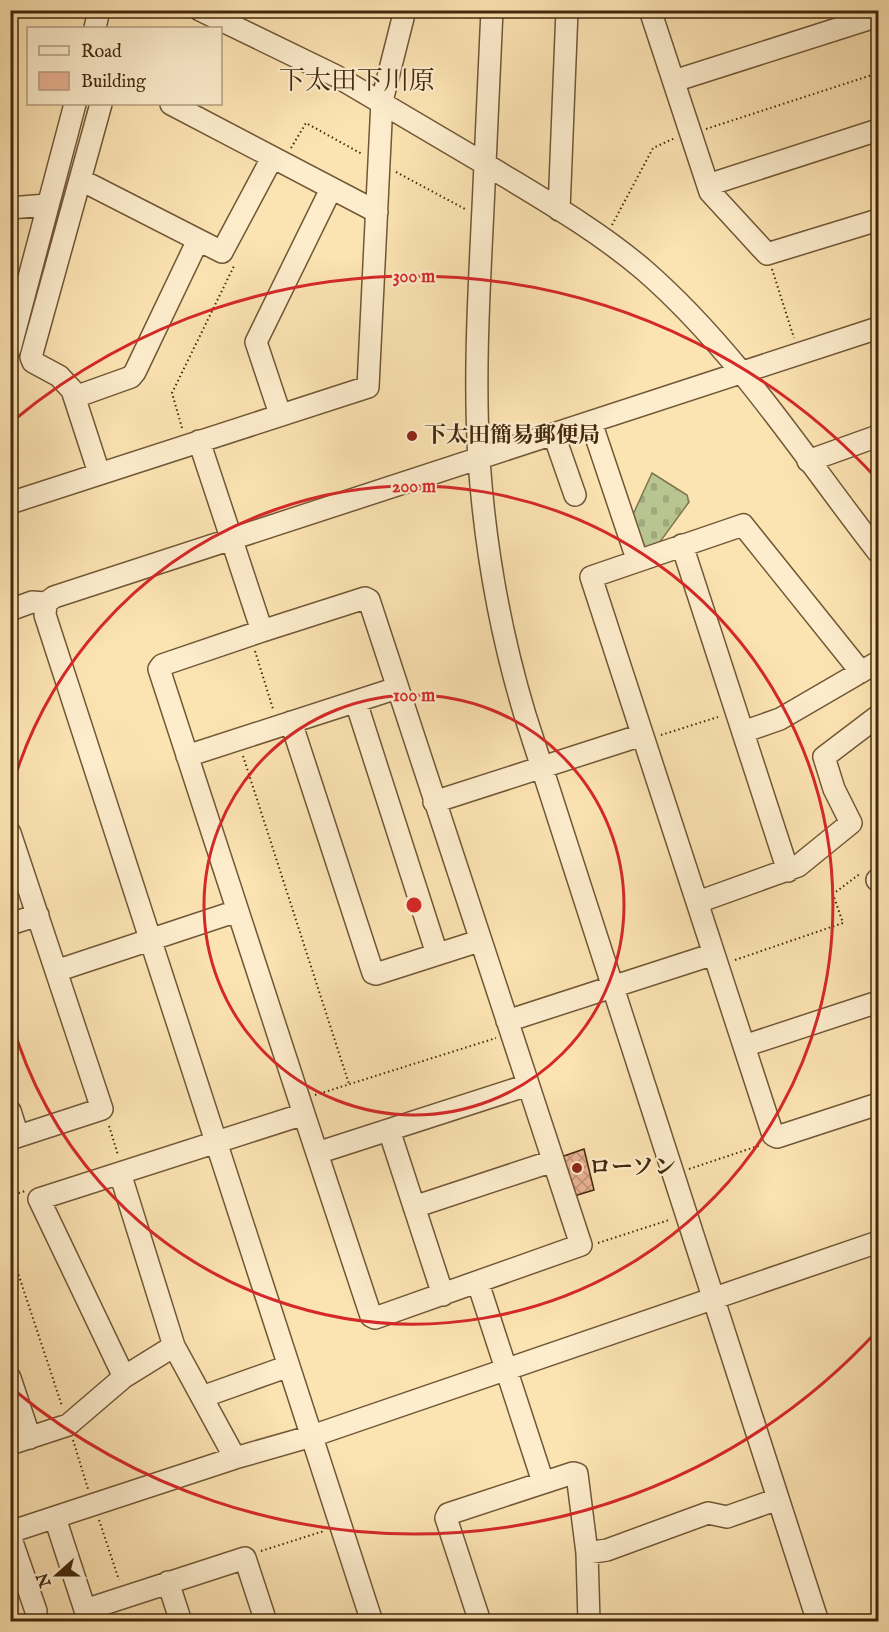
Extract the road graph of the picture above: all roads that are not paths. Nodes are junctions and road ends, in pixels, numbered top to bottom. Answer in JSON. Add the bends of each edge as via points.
{"nodes":[{"id":1,"x":99,"y":10,"type":"edge"},
{"id":2,"x":200,"y":10,"type":"edge"},
{"id":3,"x":405,"y":10,"type":"edge"},
{"id":4,"x":492,"y":10,"type":"edge"},
{"id":5,"x":567,"y":10,"type":"edge"},
{"id":6,"x":650,"y":10,"type":"edge"},
{"id":7,"x":879,"y":16,"type":"edge"},
{"id":8,"x":222,"y":25,"type":"edge"},
{"id":9,"x":95,"y":27,"type":"edge"},
{"id":10,"x":674,"y":81,"type":"junction"},
{"id":11,"x":382,"y":102,"type":"junction"},
{"id":12,"x":75,"y":105,"type":"edge"},
{"id":13,"x":101,"y":105,"type":"edge"},
{"id":14,"x":181,"y":106,"type":"edge"},
{"id":15,"x":879,"y":130,"type":"edge"},
{"id":16,"x":278,"y":161,"type":"junction"},
{"id":17,"x":485,"y":164,"type":"junction"},
{"id":18,"x":81,"y":180,"type":"junction"},
{"id":19,"x":708,"y":185,"type":"junction"},
{"id":20,"x":331,"y":189,"type":"junction"},
{"id":21,"x":46,"y":205,"type":"junction"},
{"id":22,"x":10,"y":208,"type":"edge"},
{"id":23,"x":559,"y":210,"type":"junction"},
{"id":24,"x":377,"y":212,"type":"junction"},
{"id":25,"x":879,"y":220,"type":"edge"},
{"id":26,"x":198,"y":240,"type":"junction"},
{"id":27,"x":879,"y":328,"type":"edge"},
{"id":28,"x":10,"y":349,"type":"edge"},
{"id":29,"x":742,"y":373,"type":"junction"},
{"id":30,"x":75,"y":397,"type":"junction"},
{"id":31,"x":280,"y":414,"type":"junction"},
{"id":32,"x":591,"y":422,"type":"junction"},
{"id":33,"x":554,"y":435,"type":"junction"},
{"id":34,"x":879,"y":436,"type":"edge"},
{"id":35,"x":194,"y":443,"type":"junction"},
{"id":36,"x":479,"y":459,"type":"junction"},
{"id":37,"x":808,"y":461,"type":"junction"},
{"id":38,"x":99,"y":473,"type":"junction"},
{"id":39,"x":575,"y":495,"type":"dead end"},
{"id":40,"x":10,"y":502,"type":"edge"},
{"id":41,"x":232,"y":539,"type":"junction"},
{"id":42,"x":682,"y":545,"type":"junction"},
{"id":43,"x":879,"y":552,"type":"edge"},
{"id":44,"x":637,"y":559,"type":"junction"},
{"id":45,"x":46,"y":603,"type":"junction"},
{"id":46,"x":10,"y":610,"type":"edge"},
{"id":47,"x":262,"y":631,"type":"junction"},
{"id":48,"x":870,"y":667,"type":"edge"},
{"id":49,"x":398,"y":688,"type":"junction"},
{"id":50,"x":356,"y":702,"type":"junction"},
{"id":51,"x":879,"y":716,"type":"edge"},
{"id":52,"x":291,"y":722,"type":"junction"},
{"id":53,"x":743,"y":732,"type":"junction"},
{"id":54,"x":643,"y":738,"type":"junction"},
{"id":55,"x":187,"y":756,"type":"junction"},
{"id":56,"x":542,"y":767,"type":"junction"},
{"id":57,"x":434,"y":802,"type":"junction"},
{"id":58,"x":10,"y":833,"type":"edge"},
{"id":59,"x":788,"y":871,"type":"junction"},
{"id":60,"x":698,"y":902,"type":"junction"},
{"id":61,"x":237,"y":911,"type":"junction"},
{"id":62,"x":38,"y":915,"type":"junction"},
{"id":63,"x":10,"y":924,"type":"edge"},
{"id":64,"x":151,"y":940,"type":"junction"},
{"id":65,"x":479,"y":941,"type":"junction"},
{"id":66,"x":437,"y":954,"type":"junction"},
{"id":67,"x":716,"y":959,"type":"junction"},
{"id":68,"x":56,"y":971,"type":"junction"},
{"id":69,"x":613,"y":987,"type":"junction"},
{"id":70,"x":879,"y":1002,"type":"edge"},
{"id":71,"x":509,"y":1027,"type":"junction"},
{"id":72,"x":744,"y":1046,"type":"junction"},
{"id":73,"x":528,"y":1085,"type":"junction"},
{"id":74,"x":879,"y":1104,"type":"edge"},
{"id":75,"x":302,"y":1107,"type":"junction"},
{"id":76,"x":10,"y":1111,"type":"edge"},
{"id":77,"x":389,"y":1130,"type":"junction"},
{"id":78,"x":14,"y":1138,"type":"edge"},
{"id":79,"x":217,"y":1142,"type":"junction"},
{"id":80,"x":317,"y":1153,"type":"junction"},
{"id":81,"x":553,"y":1161,"type":"junction"},
{"id":82,"x":120,"y":1166,"type":"junction"},
{"id":83,"x":414,"y":1207,"type":"junction"},
{"id":84,"x":879,"y":1242,"type":"edge"},
{"id":85,"x":478,"y":1283,"type":"junction"},
{"id":86,"x":443,"y":1295,"type":"junction"},
{"id":87,"x":714,"y":1299,"type":"junction"},
{"id":88,"x":174,"y":1347,"type":"junction"},
{"id":89,"x":290,"y":1366,"type":"junction"},
{"id":90,"x":506,"y":1370,"type":"junction"},
{"id":91,"x":124,"y":1377,"type":"junction"},
{"id":92,"x":10,"y":1378,"type":"edge"},
{"id":93,"x":202,"y":1397,"type":"junction"},
{"id":94,"x":312,"y":1436,"type":"junction"},
{"id":95,"x":20,"y":1441,"type":"edge"},
{"id":96,"x":235,"y":1458,"type":"junction"},
{"id":97,"x":543,"y":1482,"type":"junction"},
{"id":98,"x":778,"y":1499,"type":"junction"},
{"id":99,"x":55,"y":1518,"type":"junction"},
{"id":100,"x":10,"y":1534,"type":"edge"},
{"id":101,"x":587,"y":1553,"type":"junction"},
{"id":102,"x":168,"y":1582,"type":"junction"},
{"id":103,"x":36,"y":1611,"type":"dead end"},
{"id":104,"x":87,"y":1616,"type":"edge"},
{"id":105,"x":181,"y":1622,"type":"edge"},
{"id":106,"x":266,"y":1622,"type":"edge"},
{"id":107,"x":372,"y":1622,"type":"edge"},
{"id":108,"x":480,"y":1622,"type":"edge"},
{"id":109,"x":589,"y":1622,"type":"edge"},
{"id":110,"x":818,"y":1622,"type":"edge"}],
"edges":[{"from":1,"to":9,"type":"street"},
{"from":2,"to":8,"type":"street"},
{"from":3,"to":11,"type":"street"},
{"from":4,"to":17,"type":"street"},
{"from":5,"to":23,"type":"street"},
{"from":6,"to":10,"type":"street"},
{"from":7,"to":10,"type":"street"},
{"from":8,"to":11,"type":"street"},
{"from":10,"to":19,"type":"street"},
{"from":11,"to":17,"type":"street"},
{"from":11,"to":24,"type":"street"},
{"from":12,"to":21,"type":"street"},
{"from":13,"to":18,"type":"street"},
{"from":14,"to":16,"type":"street"},
{"from":15,"to":19,"type":"street"},
{"from":16,"to":20,"type":"street"},
{"from":16,"to":26,"type":"street","via":[[224,252]]},
{"from":17,"to":23,"type":"street"},
{"from":17,"to":36,"type":"street","via":[[477,400]]},
{"from":18,"to":26,"type":"street"},
{"from":18,"to":30,"type":"street","via":[[31,357],[33,362],[59,376]]},
{"from":19,"to":25,"type":"street","via":[[710,192],[768,255]]},
{"from":20,"to":24,"type":"street"},
{"from":20,"to":31,"type":"street","via":[[256,342]]},
{"from":21,"to":22,"type":"street"},
{"from":21,"to":28,"type":"street"},
{"from":23,"to":29,"type":"street","via":[[643,270]]},
{"from":24,"to":31,"type":"street","via":[[368,387]]},
{"from":26,"to":30,"type":"street","via":[[135,372],[131,377]]},
{"from":27,"to":29,"type":"street"},
{"from":29,"to":32,"type":"street"},
{"from":29,"to":37,"type":"street"},
{"from":30,"to":38,"type":"street"},
{"from":31,"to":35,"type":"street"},
{"from":32,"to":33,"type":"street"},
{"from":32,"to":44,"type":"street"},
{"from":33,"to":36,"type":"street"},
{"from":33,"to":39,"type":"street"},
{"from":34,"to":37,"type":"street"},
{"from":35,"to":38,"type":"street"},
{"from":35,"to":41,"type":"street"},
{"from":36,"to":41,"type":"street"},
{"from":36,"to":56,"type":"street","via":[[498,611],[513,676]]},
{"from":37,"to":43,"type":"street"},
{"from":38,"to":40,"type":"street"},
{"from":41,"to":45,"type":"street","via":[[54,597]]},
{"from":41,"to":47,"type":"street"},
{"from":42,"to":44,"type":"street"},
{"from":42,"to":48,"type":"street","via":[[746,526]]},
{"from":42,"to":53,"type":"street"},
{"from":44,"to":54,"type":"street","via":[[591,577]]},
{"from":45,"to":46,"type":"street","via":[[33,602]]},
{"from":45,"to":64,"type":"street","via":[[45,615]]},
{"from":47,"to":49,"type":"street","via":[[365,598],[369,600]]},
{"from":47,"to":55,"type":"street","via":[[159,669]]},
{"from":48,"to":53,"type":"street","via":[[780,719]]},
{"from":49,"to":50,"type":"street"},
{"from":49,"to":57,"type":"street"},
{"from":50,"to":52,"type":"street"},
{"from":50,"to":66,"type":"street"},
{"from":51,"to":59,"type":"street","via":[[824,757],[851,823]]},
{"from":52,"to":55,"type":"street"},
{"from":52,"to":66,"type":"street","via":[[373,973]]},
{"from":53,"to":59,"type":"street"},
{"from":54,"to":56,"type":"street"},
{"from":54,"to":60,"type":"street"},
{"from":55,"to":61,"type":"street"},
{"from":56,"to":57,"type":"street"},
{"from":56,"to":69,"type":"street"},
{"from":57,"to":65,"type":"street"},
{"from":58,"to":62,"type":"street"},
{"from":59,"to":60,"type":"street"},
{"from":60,"to":67,"type":"street"},
{"from":61,"to":64,"type":"street"},
{"from":61,"to":75,"type":"street"},
{"from":62,"to":63,"type":"street"},
{"from":62,"to":68,"type":"street"},
{"from":64,"to":68,"type":"street"},
{"from":64,"to":79,"type":"street"},
{"from":65,"to":66,"type":"street"},
{"from":65,"to":71,"type":"street"},
{"from":67,"to":69,"type":"street"},
{"from":67,"to":72,"type":"street"},
{"from":68,"to":78,"type":"street","via":[[102,1109]]},
{"from":69,"to":71,"type":"street"},
{"from":69,"to":87,"type":"street"},
{"from":70,"to":72,"type":"street"},
{"from":71,"to":73,"type":"street"},
{"from":72,"to":74,"type":"street","via":[[775,1136]]},
{"from":73,"to":77,"type":"street"},
{"from":73,"to":81,"type":"street"},
{"from":75,"to":79,"type":"street"},
{"from":75,"to":80,"type":"street"},
{"from":76,"to":78,"type":"street"},
{"from":77,"to":80,"type":"street"},
{"from":77,"to":83,"type":"street"},
{"from":79,"to":82,"type":"street"},
{"from":79,"to":89,"type":"street"},
{"from":80,"to":86,"type":"street","via":[[371,1316],[375,1318]]},
{"from":81,"to":83,"type":"street"},
{"from":81,"to":85,"type":"street","via":[[581,1245]]},
{"from":82,"to":88,"type":"street"},
{"from":82,"to":91,"type":"street","via":[[39,1199]]},
{"from":83,"to":86,"type":"street"},
{"from":84,"to":87,"type":"street"},
{"from":85,"to":86,"type":"street"},
{"from":85,"to":90,"type":"street"},
{"from":87,"to":90,"type":"street"},
{"from":87,"to":98,"type":"street"},
{"from":88,"to":91,"type":"street"},
{"from":88,"to":93,"type":"street"},
{"from":89,"to":93,"type":"street"},
{"from":89,"to":94,"type":"street"},
{"from":90,"to":94,"type":"street"},
{"from":90,"to":97,"type":"street"},
{"from":91,"to":95,"type":"street","via":[[68,1425]]},
{"from":92,"to":95,"type":"street"},
{"from":93,"to":96,"type":"street"},
{"from":94,"to":96,"type":"street"},
{"from":94,"to":107,"type":"street"},
{"from":96,"to":99,"type":"street"},
{"from":97,"to":101,"type":"street","via":[[577,1474]]},
{"from":97,"to":108,"type":"street","via":[[448,1514],[446,1518]]},
{"from":98,"to":101,"type":"street","via":[[727,1517],[708,1513]]},
{"from":98,"to":110,"type":"street"},
{"from":99,"to":100,"type":"street"},
{"from":99,"to":104,"type":"street"},
{"from":100,"to":103,"type":"street"},
{"from":101,"to":109,"type":"street"},
{"from":102,"to":104,"type":"street","via":[[124,1596]]},
{"from":102,"to":105,"type":"street"},
{"from":102,"to":106,"type":"street","via":[[245,1558]]}]}
